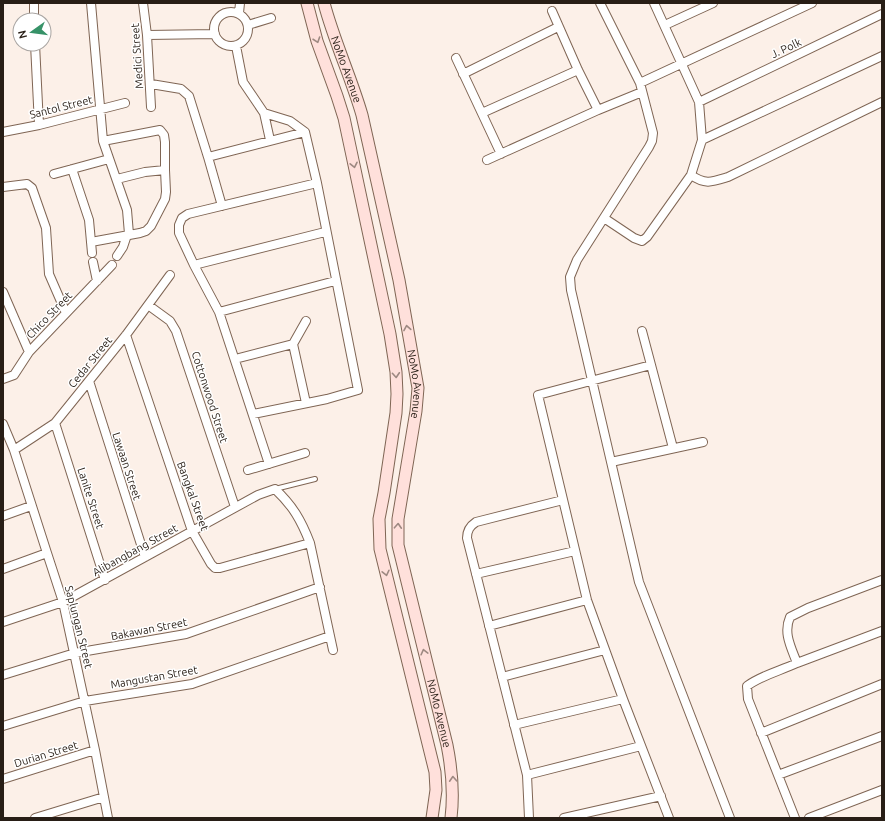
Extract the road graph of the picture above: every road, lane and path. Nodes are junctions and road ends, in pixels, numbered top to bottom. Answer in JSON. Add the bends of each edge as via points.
{"nodes":[{"id":1,"x":91,"y":3,"type":"edge"},
{"id":2,"x":143,"y":3,"type":"edge"},
{"id":3,"x":240,"y":3,"type":"edge"},
{"id":4,"x":324,"y":3,"type":"edge"},
{"id":5,"x":600,"y":3,"type":"edge"},
{"id":6,"x":654,"y":3,"type":"edge"},
{"id":7,"x":713,"y":3,"type":"edge"},
{"id":8,"x":812,"y":3,"type":"edge"},
{"id":9,"x":307,"y":5,"type":"edge"},
{"id":10,"x":552,"y":11,"type":"dead end"},
{"id":11,"x":239,"y":13,"type":"junction"},
{"id":12,"x":882,"y":14,"type":"edge"},
{"id":13,"x":271,"y":18,"type":"dead end"},
{"id":14,"x":665,"y":25,"type":"junction"},
{"id":15,"x":248,"y":26,"type":"junction"},
{"id":16,"x":558,"y":27,"type":"junction"},
{"id":17,"x":215,"y":34,"type":"junction"},
{"id":18,"x":147,"y":35,"type":"junction"},
{"id":19,"x":236,"y":46,"type":"junction"},
{"id":20,"x":35,"y":52,"type":"edge"},
{"id":21,"x":882,"y":56,"type":"edge"},
{"id":22,"x":456,"y":58,"type":"dead end"},
{"id":23,"x":683,"y":63,"type":"junction"},
{"id":24,"x":578,"y":70,"type":"junction"},
{"id":25,"x":463,"y":74,"type":"junction"},
{"id":26,"x":640,"y":83,"type":"junction"},
{"id":27,"x":151,"y":84,"type":"junction"},
{"id":28,"x":642,"y":92,"type":"junction"},
{"id":29,"x":699,"y":102,"type":"junction"},
{"id":30,"x":882,"y":102,"type":"edge"},
{"id":31,"x":125,"y":103,"type":"dead end"},
{"id":32,"x":151,"y":107,"type":"dead end"},
{"id":33,"x":100,"y":109,"type":"junction"},
{"id":34,"x":598,"y":110,"type":"junction"},
{"id":35,"x":264,"y":113,"type":"junction"},
{"id":36,"x":482,"y":113,"type":"junction"},
{"id":37,"x":38,"y":125,"type":"junction"},
{"id":38,"x":3,"y":132,"type":"edge"},
{"id":39,"x":305,"y":132,"type":"junction"},
{"id":40,"x":270,"y":140,"type":"junction"},
{"id":41,"x":702,"y":140,"type":"junction"},
{"id":42,"x":103,"y":141,"type":"junction"},
{"id":43,"x":501,"y":154,"type":"junction"},
{"id":44,"x":208,"y":156,"type":"junction"},
{"id":45,"x":109,"y":159,"type":"junction"},
{"id":46,"x":486,"y":160,"type":"dead end"},
{"id":47,"x":72,"y":169,"type":"junction"},
{"id":48,"x":164,"y":170,"type":"junction"},
{"id":49,"x":54,"y":174,"type":"dead end"},
{"id":50,"x":691,"y":175,"type":"junction"},
{"id":51,"x":117,"y":179,"type":"junction"},
{"id":52,"x":317,"y":183,"type":"junction"},
{"id":53,"x":3,"y":187,"type":"edge"},
{"id":54,"x":222,"y":206,"type":"junction"},
{"id":55,"x":604,"y":218,"type":"junction"},
{"id":56,"x":326,"y":232,"type":"junction"},
{"id":57,"x":128,"y":234,"type":"junction"},
{"id":58,"x":91,"y":242,"type":"junction"},
{"id":59,"x":92,"y":253,"type":"dead end"},
{"id":60,"x":117,"y":256,"type":"dead end"},
{"id":61,"x":92,"y":262,"type":"dead end"},
{"id":62,"x":112,"y":265,"type":"dead end"},
{"id":63,"x":194,"y":265,"type":"junction"},
{"id":64,"x":170,"y":275,"type":"dead end"},
{"id":65,"x":97,"y":281,"type":"junction"},
{"id":66,"x":335,"y":281,"type":"junction"},
{"id":67,"x":3,"y":292,"type":"edge"},
{"id":68,"x":148,"y":306,"type":"junction"},
{"id":69,"x":219,"y":312,"type":"junction"},
{"id":70,"x":66,"y":313,"type":"junction"},
{"id":71,"x":306,"y":322,"type":"dead end"},
{"id":72,"x":642,"y":331,"type":"dead end"},
{"id":73,"x":126,"y":335,"type":"junction"},
{"id":74,"x":293,"y":344,"type":"junction"},
{"id":75,"x":29,"y":352,"type":"junction"},
{"id":76,"x":235,"y":359,"type":"junction"},
{"id":77,"x":651,"y":365,"type":"junction"},
{"id":78,"x":3,"y":379,"type":"edge"},
{"id":79,"x":89,"y":381,"type":"junction"},
{"id":80,"x":592,"y":381,"type":"junction"},
{"id":81,"x":306,"y":403,"type":"junction"},
{"id":82,"x":253,"y":414,"type":"junction"},
{"id":83,"x":55,"y":423,"type":"junction"},
{"id":84,"x":3,"y":424,"type":"edge"},
{"id":85,"x":703,"y":442,"type":"dead end"},
{"id":86,"x":672,"y":448,"type":"junction"},
{"id":87,"x":14,"y":450,"type":"junction"},
{"id":88,"x":305,"y":453,"type":"dead end"},
{"id":89,"x":611,"y":462,"type":"junction"},
{"id":90,"x":268,"y":464,"type":"junction"},
{"id":91,"x":248,"y":470,"type":"dead end"},
{"id":92,"x":315,"y":479,"type":"dead end"},
{"id":93,"x":275,"y":490,"type":"junction"},
{"id":94,"x":563,"y":500,"type":"junction"},
{"id":95,"x":32,"y":506,"type":"junction"},
{"id":96,"x":235,"y":507,"type":"junction"},
{"id":97,"x":3,"y":516,"type":"edge"},
{"id":98,"x":192,"y":531,"type":"junction"},
{"id":99,"x":310,"y":543,"type":"junction"},
{"id":100,"x":575,"y":551,"type":"junction"},
{"id":101,"x":46,"y":553,"type":"junction"},
{"id":102,"x":145,"y":557,"type":"junction"},
{"id":103,"x":3,"y":569,"type":"edge"},
{"id":104,"x":476,"y":574,"type":"junction"},
{"id":105,"x":105,"y":580,"type":"junction"},
{"id":106,"x":882,"y":580,"type":"edge"},
{"id":107,"x":320,"y":587,"type":"junction"},
{"id":108,"x":587,"y":600,"type":"junction"},
{"id":109,"x":63,"y":602,"type":"junction"},
{"id":110,"x":3,"y":622,"type":"edge"},
{"id":111,"x":489,"y":626,"type":"junction"},
{"id":112,"x":882,"y":631,"type":"edge"},
{"id":113,"x":330,"y":636,"type":"junction"},
{"id":114,"x":334,"y":650,"type":"dead end"},
{"id":115,"x":605,"y":650,"type":"junction"},
{"id":116,"x":75,"y":653,"type":"junction"},
{"id":117,"x":797,"y":663,"type":"junction"},
{"id":118,"x":3,"y":675,"type":"edge"},
{"id":119,"x":502,"y":677,"type":"junction"},
{"id":120,"x":882,"y":684,"type":"edge"},
{"id":121,"x":623,"y":698,"type":"junction"},
{"id":122,"x":85,"y":701,"type":"junction"},
{"id":123,"x":514,"y":725,"type":"junction"},
{"id":124,"x":3,"y":726,"type":"edge"},
{"id":125,"x":761,"y":733,"type":"junction"},
{"id":126,"x":882,"y":736,"type":"edge"},
{"id":127,"x":641,"y":746,"type":"junction"},
{"id":128,"x":95,"y":750,"type":"junction"},
{"id":129,"x":527,"y":775,"type":"junction"},
{"id":130,"x":778,"y":776,"type":"junction"},
{"id":131,"x":3,"y":779,"type":"edge"},
{"id":132,"x":882,"y":790,"type":"edge"},
{"id":133,"x":661,"y":796,"type":"junction"},
{"id":134,"x":104,"y":797,"type":"junction"},
{"id":135,"x":36,"y":818,"type":"edge"},
{"id":136,"x":108,"y":818,"type":"edge"},
{"id":137,"x":432,"y":818,"type":"edge"},
{"id":138,"x":451,"y":818,"type":"edge"},
{"id":139,"x":529,"y":818,"type":"edge"},
{"id":140,"x":564,"y":818,"type":"edge"},
{"id":141,"x":669,"y":818,"type":"edge"},
{"id":142,"x":730,"y":818,"type":"edge"},
{"id":143,"x":795,"y":818,"type":"edge"},
{"id":144,"x":809,"y":818,"type":"edge"}],
"edges":[{"from":1,"to":33,"type":"street"},
{"from":2,"to":18,"type":"street","name":"Medici Street"},
{"from":3,"to":11,"type":"street"},
{"from":4,"to":9,"type":"main road"},
{"from":138,"to":4,"type":"main road","name":"NoMo Avenue","one_way":true,"via":[[452,771],[447,745],[398,545],[398,519],[418,388],[399,280],[362,115]]},
{"from":5,"to":26,"type":"street"},
{"from":6,"to":14,"type":"street"},
{"from":7,"to":14,"type":"street"},
{"from":8,"to":23,"type":"street"},
{"from":9,"to":137,"type":"main road","name":"NoMo Avenue","one_way":true,"via":[[344,118],[396,372],[396,413],[379,519],[380,549],[435,772],[436,790]]},
{"from":10,"to":16,"type":"street"},
{"from":11,"to":15,"type":"street","via":[[244,16]]},
{"from":11,"to":17,"type":"street","via":[[228,11],[218,17],[214,28]]},
{"from":12,"to":29,"type":"street","name":"J. Polk"},
{"from":13,"to":15,"type":"street"},
{"from":14,"to":23,"type":"street"},
{"from":15,"to":19,"type":"street","via":[[247,36]]},
{"from":16,"to":24,"type":"street"},
{"from":16,"to":25,"type":"street"},
{"from":17,"to":18,"type":"street"},
{"from":17,"to":19,"type":"street","via":[[225,45]]},
{"from":18,"to":27,"type":"street","name":"Medici Street"},
{"from":19,"to":35,"type":"street","via":[[243,82]]},
{"from":20,"to":37,"type":"street"},
{"from":21,"to":41,"type":"street"},
{"from":22,"to":25,"type":"street"},
{"from":23,"to":26,"type":"street"},
{"from":23,"to":29,"type":"street"},
{"from":24,"to":34,"type":"street"},
{"from":24,"to":36,"type":"street"},
{"from":25,"to":36,"type":"street"},
{"from":26,"to":28,"type":"street"},
{"from":27,"to":32,"type":"street","name":"Medici Street"},
{"from":27,"to":44,"type":"street","via":[[181,89],[189,96]]},
{"from":28,"to":34,"type":"street"},
{"from":28,"to":55,"type":"street","via":[[653,133],[652,141]]},
{"from":29,"to":41,"type":"street"},
{"from":30,"to":50,"type":"street","via":[[728,177],[709,182],[698,180]]},
{"from":31,"to":33,"type":"street","name":"Santol Street"},
{"from":33,"to":37,"type":"street","name":"Santol Street"},
{"from":33,"to":42,"type":"street"},
{"from":34,"to":43,"type":"street"},
{"from":35,"to":39,"type":"street","via":[[290,121]]},
{"from":35,"to":40,"type":"street"},
{"from":36,"to":43,"type":"street"},
{"from":37,"to":38,"type":"street","name":"Santol Street"},
{"from":39,"to":40,"type":"street"},
{"from":39,"to":52,"type":"street"},
{"from":40,"to":44,"type":"street"},
{"from":41,"to":50,"type":"street"},
{"from":42,"to":45,"type":"street"},
{"from":42,"to":48,"type":"street","via":[[160,130],[165,142]]},
{"from":43,"to":46,"type":"street"},
{"from":44,"to":54,"type":"street"},
{"from":45,"to":47,"type":"street"},
{"from":45,"to":51,"type":"street"},
{"from":47,"to":49,"type":"street"},
{"from":47,"to":58,"type":"street","via":[[89,220]]},
{"from":48,"to":51,"type":"street"},
{"from":48,"to":57,"type":"street","via":[[165,199],[151,226],[146,231]]},
{"from":50,"to":55,"type":"street","via":[[642,241]]},
{"from":51,"to":57,"type":"street","via":[[127,210]]},
{"from":52,"to":54,"type":"street"},
{"from":52,"to":56,"type":"street"},
{"from":53,"to":70,"type":"street","via":[[27,184],[32,188],[46,228],[49,274]]},
{"from":54,"to":63,"type":"street","via":[[188,214],[182,218],[179,233]]},
{"from":55,"to":80,"type":"street","via":[[577,260],[570,277]]},
{"from":56,"to":63,"type":"street"},
{"from":56,"to":66,"type":"street"},
{"from":57,"to":58,"type":"street"},
{"from":57,"to":60,"type":"street","via":[[124,247]]},
{"from":58,"to":59,"type":"street"},
{"from":61,"to":65,"type":"street"},
{"from":62,"to":65,"type":"street","name":"Chico Street"},
{"from":63,"to":69,"type":"street"},
{"from":64,"to":68,"type":"street","name":"Cedar Street"},
{"from":65,"to":70,"type":"street","name":"Chico Street"},
{"from":66,"to":69,"type":"street"},
{"from":66,"to":81,"type":"street","via":[[358,390]]},
{"from":67,"to":75,"type":"street"},
{"from":68,"to":73,"type":"street","name":"Cedar Street"},
{"from":68,"to":96,"type":"street","name":"Cottonwood Street","via":[[170,321],[176,331]]},
{"from":69,"to":76,"type":"street"},
{"from":70,"to":75,"type":"street","name":"Chico Street"},
{"from":71,"to":74,"type":"street"},
{"from":72,"to":77,"type":"street"},
{"from":73,"to":79,"type":"street","name":"Cedar Street"},
{"from":73,"to":98,"type":"street","name":"Bangkal Street"},
{"from":74,"to":76,"type":"street"},
{"from":74,"to":81,"type":"street"},
{"from":75,"to":78,"type":"street","name":"Chico Street","via":[[14,375]]},
{"from":76,"to":82,"type":"street"},
{"from":77,"to":80,"type":"street"},
{"from":77,"to":86,"type":"street"},
{"from":79,"to":83,"type":"street","name":"Cedar Street"},
{"from":79,"to":102,"type":"street","name":"Lawaan Street"},
{"from":80,"to":89,"type":"street"},
{"from":80,"to":94,"type":"street","via":[[538,395]]},
{"from":81,"to":82,"type":"street"},
{"from":82,"to":90,"type":"street"},
{"from":83,"to":87,"type":"street","name":"Cedar Street"},
{"from":83,"to":105,"type":"street","name":"Lanite Street"},
{"from":84,"to":87,"type":"street","name":"Saplungan Street"},
{"from":85,"to":86,"type":"street"},
{"from":86,"to":89,"type":"street"},
{"from":87,"to":95,"type":"street","name":"Saplungan Street"},
{"from":88,"to":90,"type":"street"},
{"from":89,"to":142,"type":"street","via":[[639,582]]},
{"from":90,"to":91,"type":"street"},
{"from":92,"to":93,"type":"lane"},
{"from":93,"to":96,"type":"street","name":"Alibangbang Street","via":[[258,495]]},
{"from":93,"to":99,"type":"street","via":[[296,512]]},
{"from":94,"to":100,"type":"street"},
{"from":94,"to":104,"type":"street","via":[[472,525],[468,529],[467,538]]},
{"from":95,"to":97,"type":"street"},
{"from":95,"to":101,"type":"street","name":"Saplungan Street"},
{"from":96,"to":98,"type":"street","name":"Alibangbang Street"},
{"from":98,"to":99,"type":"street","name":"Bangkal Street","via":[[207,560],[215,568]]},
{"from":98,"to":102,"type":"street","name":"Alibangbang Street"},
{"from":99,"to":107,"type":"street"},
{"from":100,"to":104,"type":"street"},
{"from":100,"to":108,"type":"street"},
{"from":101,"to":103,"type":"street"},
{"from":101,"to":109,"type":"street","name":"Saplungan Street"},
{"from":102,"to":105,"type":"street","name":"Alibangbang Street"},
{"from":104,"to":111,"type":"street"},
{"from":105,"to":109,"type":"street","name":"Alibangbang Street"},
{"from":106,"to":117,"type":"street","via":[[790,617],[786,632]]},
{"from":107,"to":113,"type":"street"},
{"from":107,"to":116,"type":"street","name":"Bakawan Street","via":[[186,634]]},
{"from":108,"to":111,"type":"street"},
{"from":108,"to":115,"type":"street"},
{"from":109,"to":110,"type":"street","name":"Alibangbang Street"},
{"from":109,"to":116,"type":"street","name":"Saplungan Street"},
{"from":111,"to":119,"type":"street"},
{"from":112,"to":117,"type":"street"},
{"from":113,"to":114,"type":"street"},
{"from":113,"to":122,"type":"street","name":"Mangustan Street","via":[[192,684]]},
{"from":115,"to":119,"type":"street"},
{"from":115,"to":121,"type":"street"},
{"from":116,"to":118,"type":"street","name":"Bakawan Street"},
{"from":116,"to":122,"type":"street","name":"Saplungan Street"},
{"from":117,"to":125,"type":"street","via":[[747,686],[748,699]]},
{"from":119,"to":123,"type":"street"},
{"from":120,"to":125,"type":"street"},
{"from":121,"to":123,"type":"street"},
{"from":121,"to":127,"type":"street"},
{"from":122,"to":124,"type":"street","name":"Mangustan Street"},
{"from":122,"to":128,"type":"street","name":"Saplungan Street"},
{"from":123,"to":129,"type":"street"},
{"from":125,"to":130,"type":"street"},
{"from":126,"to":130,"type":"street"},
{"from":127,"to":129,"type":"street"},
{"from":127,"to":133,"type":"street"},
{"from":128,"to":131,"type":"street","name":"Durian Street"},
{"from":128,"to":134,"type":"street","name":"Saplungan Street"},
{"from":129,"to":139,"type":"street"},
{"from":130,"to":143,"type":"street"},
{"from":132,"to":144,"type":"street"},
{"from":133,"to":140,"type":"street"},
{"from":133,"to":141,"type":"street"},
{"from":134,"to":135,"type":"street"},
{"from":134,"to":136,"type":"street","name":"Saplungan Street"}]}
